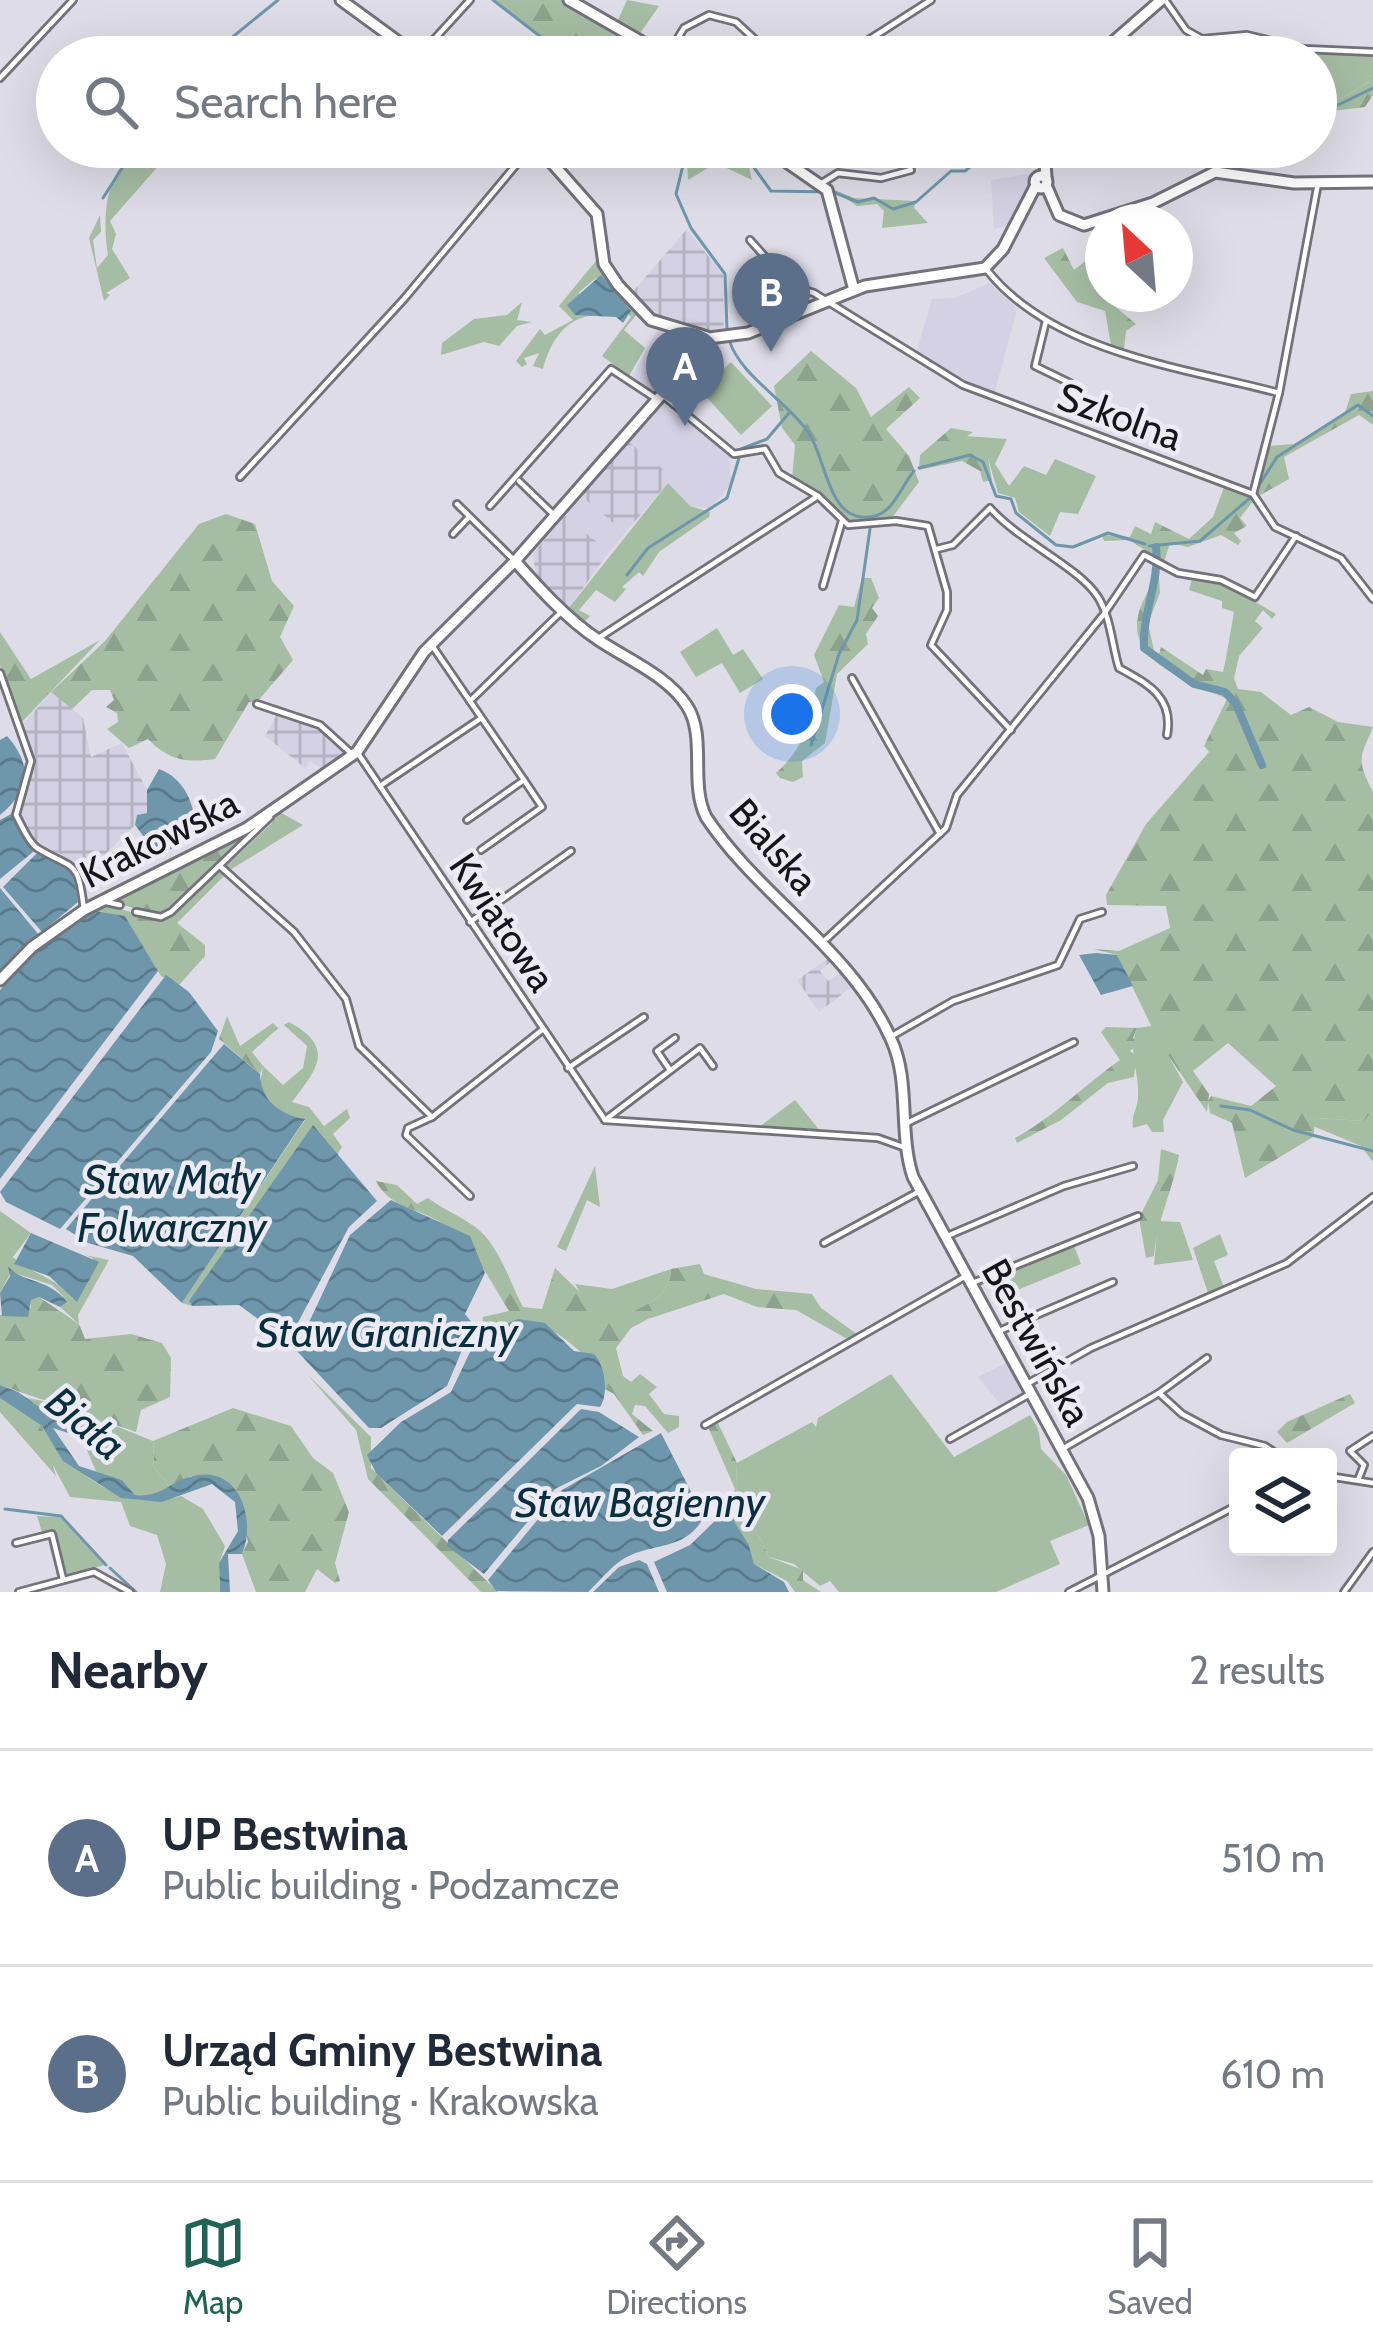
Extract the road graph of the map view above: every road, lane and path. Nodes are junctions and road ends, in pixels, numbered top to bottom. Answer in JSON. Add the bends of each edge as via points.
{"nodes":[{"id":1,"x":73,"y":0,"type":"edge"},
{"id":2,"x":341,"y":0,"type":"edge"},
{"id":3,"x":470,"y":0,"type":"edge"},
{"id":4,"x":569,"y":0,"type":"edge"},
{"id":5,"x":931,"y":0,"type":"edge"},
{"id":6,"x":1163,"y":0,"type":"edge"},
{"id":7,"x":39,"y":36,"type":"edge"},
{"id":8,"x":390,"y":36,"type":"edge"},
{"id":9,"x":437,"y":36,"type":"edge"},
{"id":10,"x":631,"y":36,"type":"edge"},
{"id":11,"x":679,"y":36,"type":"edge"},
{"id":12,"x":751,"y":36,"type":"edge"},
{"id":13,"x":875,"y":36,"type":"edge"},
{"id":14,"x":1121,"y":36,"type":"edge"},
{"id":15,"x":1197,"y":36,"type":"edge"},
{"id":16,"x":36,"y":40,"type":"edge"},
{"id":17,"x":1337,"y":50,"type":"edge"},
{"id":18,"x":1373,"y":52,"type":"edge"},
{"id":19,"x":0,"y":78,"type":"edge"},
{"id":20,"x":516,"y":168,"type":"edge"},
{"id":21,"x":554,"y":168,"type":"edge"},
{"id":22,"x":803,"y":168,"type":"edge"},
{"id":23,"x":1043,"y":168,"type":"edge"},
{"id":24,"x":911,"y":170,"type":"dead end"},
{"id":25,"x":1318,"y":182,"type":"junction"},
{"id":26,"x":1373,"y":182,"type":"edge"},
{"id":27,"x":1042,"y":183,"type":"junction"},
{"id":28,"x":826,"y":189,"type":"junction"},
{"id":29,"x":750,"y":240,"type":"dead end"},
{"id":30,"x":985,"y":268,"type":"junction"},
{"id":31,"x":854,"y":290,"type":"junction"},
{"id":32,"x":827,"y":303,"type":"junction"},
{"id":33,"x":1046,"y":321,"type":"junction"},
{"id":34,"x":703,"y":343,"type":"junction"},
{"id":35,"x":1070,"y":383,"type":"dead end"},
{"id":36,"x":1279,"y":393,"type":"junction"},
{"id":37,"x":657,"y":395,"type":"junction"},
{"id":38,"x":240,"y":477,"type":"dead end"},
{"id":39,"x":518,"y":480,"type":"junction"},
{"id":40,"x":1253,"y":494,"type":"junction"},
{"id":41,"x":818,"y":496,"type":"junction"},
{"id":42,"x":457,"y":504,"type":"dead end"},
{"id":43,"x":490,"y":506,"type":"dead end"},
{"id":44,"x":554,"y":515,"type":"junction"},
{"id":45,"x":469,"y":517,"type":"junction"},
{"id":46,"x":842,"y":521,"type":"junction"},
{"id":47,"x":453,"y":533,"type":"dead end"},
{"id":48,"x":1296,"y":536,"type":"junction"},
{"id":49,"x":937,"y":549,"type":"junction"},
{"id":50,"x":517,"y":564,"type":"junction"},
{"id":51,"x":823,"y":586,"type":"dead end"},
{"id":52,"x":1373,"y":598,"type":"edge"},
{"id":53,"x":563,"y":609,"type":"junction"},
{"id":54,"x":1104,"y":614,"type":"junction"},
{"id":55,"x":597,"y":639,"type":"junction"},
{"id":56,"x":431,"y":644,"type":"junction"},
{"id":57,"x":0,"y":673,"type":"edge"},
{"id":58,"x":853,"y":678,"type":"dead end"},
{"id":59,"x":470,"y":701,"type":"junction"},
{"id":60,"x":257,"y":704,"type":"dead end"},
{"id":61,"x":482,"y":719,"type":"junction"},
{"id":62,"x":1011,"y":730,"type":"junction"},
{"id":63,"x":1167,"y":735,"type":"dead end"},
{"id":64,"x":355,"y":754,"type":"junction"},
{"id":65,"x":524,"y":780,"type":"junction"},
{"id":66,"x":380,"y":786,"type":"junction"},
{"id":67,"x":272,"y":811,"type":"junction"},
{"id":68,"x":466,"y":820,"type":"dead end"},
{"id":69,"x":940,"y":834,"type":"junction"},
{"id":70,"x":481,"y":850,"type":"dead end"},
{"id":71,"x":572,"y":851,"type":"dead end"},
{"id":72,"x":221,"y":867,"type":"junction"},
{"id":73,"x":100,"y":901,"type":"junction"},
{"id":74,"x":120,"y":905,"type":"dead end"},
{"id":75,"x":84,"y":910,"type":"junction"},
{"id":76,"x":1102,"y":912,"type":"dead end"},
{"id":77,"x":136,"y":913,"type":"dead end"},
{"id":78,"x":470,"y":922,"type":"junction"},
{"id":79,"x":821,"y":943,"type":"junction"},
{"id":80,"x":0,"y":980,"type":"edge"},
{"id":81,"x":644,"y":1018,"type":"dead end"},
{"id":82,"x":542,"y":1030,"type":"junction"},
{"id":83,"x":891,"y":1037,"type":"junction"},
{"id":84,"x":675,"y":1038,"type":"dead end"},
{"id":85,"x":1074,"y":1042,"type":"dead end"},
{"id":86,"x":713,"y":1066,"type":"dead end"},
{"id":87,"x":568,"y":1067,"type":"junction"},
{"id":88,"x":670,"y":1070,"type":"junction"},
{"id":89,"x":432,"y":1117,"type":"junction"},
{"id":90,"x":605,"y":1120,"type":"junction"},
{"id":91,"x":904,"y":1125,"type":"junction"},
{"id":92,"x":905,"y":1147,"type":"junction"},
{"id":93,"x":1133,"y":1166,"type":"dead end"},
{"id":94,"x":920,"y":1192,"type":"junction"},
{"id":95,"x":470,"y":1196,"type":"dead end"},
{"id":96,"x":1373,"y":1197,"type":"edge"},
{"id":97,"x":1138,"y":1216,"type":"dead end"},
{"id":98,"x":945,"y":1237,"type":"junction"},
{"id":99,"x":824,"y":1243,"type":"dead end"},
{"id":100,"x":968,"y":1280,"type":"junction"},
{"id":101,"x":1113,"y":1282,"type":"dead end"},
{"id":102,"x":997,"y":1332,"type":"junction"},
{"id":103,"x":1207,"y":1358,"type":"dead end"},
{"id":104,"x":1028,"y":1389,"type":"junction"},
{"id":105,"x":1160,"y":1393,"type":"junction"},
{"id":106,"x":705,"y":1426,"type":"dead end"},
{"id":107,"x":1373,"y":1436,"type":"edge"},
{"id":108,"x":950,"y":1439,"type":"dead end"},
{"id":109,"x":1268,"y":1448,"type":"edge"},
{"id":110,"x":1062,"y":1449,"type":"junction"},
{"id":111,"x":1337,"y":1477,"type":"edge"},
{"id":112,"x":1358,"y":1480,"type":"junction"},
{"id":113,"x":1373,"y":1483,"type":"edge"},
{"id":114,"x":1229,"y":1510,"type":"edge"},
{"id":115,"x":16,"y":1543,"type":"dead end"},
{"id":116,"x":1373,"y":1552,"type":"edge"},
{"id":117,"x":1102,"y":1579,"type":"junction"},
{"id":118,"x":63,"y":1580,"type":"junction"},
{"id":119,"x":19,"y":1592,"type":"edge"},
{"id":120,"x":130,"y":1592,"type":"edge"},
{"id":121,"x":1070,"y":1592,"type":"edge"},
{"id":122,"x":1103,"y":1592,"type":"edge"},
{"id":123,"x":1344,"y":1592,"type":"edge"}],
"edges":[{"from":1,"to":7,"type":"street"},
{"from":2,"to":8,"type":"street"},
{"from":3,"to":9,"type":"street"},
{"from":4,"to":10,"type":"street"},
{"from":5,"to":13,"type":"street"},
{"from":6,"to":14,"type":"street"},
{"from":6,"to":15,"type":"street"},
{"from":11,"to":12,"type":"street","via":[[709,15]]},
{"from":16,"to":19,"type":"street"},
{"from":17,"to":18,"type":"street"},
{"from":20,"to":38,"type":"street"},
{"from":21,"to":34,"type":"street","via":[[597,214],[610,276],[648,318]]},
{"from":22,"to":28,"type":"street"},
{"from":23,"to":27,"type":"street"},
{"from":24,"to":28,"type":"street","via":[[881,178],[838,172]]},
{"from":25,"to":26,"type":"street"},
{"from":25,"to":27,"type":"street","via":[[1215,172],[1090,225],[1062,217]]},
{"from":25,"to":36,"type":"street"},
{"from":27,"to":30,"type":"street"},
{"from":28,"to":31,"type":"street"},
{"from":29,"to":32,"type":"street","via":[[791,286]]},
{"from":30,"to":31,"type":"street"},
{"from":30,"to":33,"type":"street","via":[[1019,308]]},
{"from":31,"to":32,"type":"street"},
{"from":32,"to":34,"type":"street"},
{"from":32,"to":40,"type":"street","name":"Szkolna","via":[[963,385]]},
{"from":33,"to":35,"type":"street","via":[[1035,366]]},
{"from":33,"to":36,"type":"street"},
{"from":34,"to":37,"type":"street","name":"Krakowska"},
{"from":36,"to":40,"type":"street"},
{"from":37,"to":39,"type":"street","via":[[611,369]]},
{"from":37,"to":41,"type":"street","via":[[734,454],[765,449],[779,473]]},
{"from":37,"to":44,"type":"street","name":"Krakowska"},
{"from":39,"to":43,"type":"street"},
{"from":39,"to":44,"type":"street"},
{"from":40,"to":48,"type":"street","name":"Szkolna","via":[[1275,527]]},
{"from":41,"to":46,"type":"street"},
{"from":41,"to":55,"type":"street"},
{"from":42,"to":45,"type":"street"},
{"from":44,"to":50,"type":"street","name":"Krakowska"},
{"from":45,"to":47,"type":"street"},
{"from":45,"to":50,"type":"street"},
{"from":46,"to":49,"type":"street","via":[[860,528],[920,522]]},
{"from":46,"to":51,"type":"street"},
{"from":48,"to":52,"type":"street","name":"Szkolna","via":[[1341,558]]},
{"from":48,"to":54,"type":"street","via":[[1255,597],[1221,580],[1178,573],[1147,554]]},
{"from":49,"to":54,"type":"street","via":[[952,545],[990,508],[1084,582]]},
{"from":49,"to":62,"type":"street","via":[[947,602],[931,645]]},
{"from":50,"to":53,"type":"street","name":"Bialska"},
{"from":50,"to":56,"type":"street","name":"Krakowska"},
{"from":53,"to":55,"type":"street","name":"Bialska"},
{"from":53,"to":59,"type":"street"},
{"from":54,"to":62,"type":"street"},
{"from":54,"to":63,"type":"street","via":[[1119,668],[1163,700]]},
{"from":55,"to":79,"type":"street","name":"Bialska","via":[[687,705],[706,817]]},
{"from":56,"to":59,"type":"street"},
{"from":56,"to":64,"type":"street","name":"Krakowska"},
{"from":57,"to":75,"type":"street","via":[[32,761],[16,815],[34,846],[63,857],[80,876]]},
{"from":58,"to":69,"type":"street"},
{"from":59,"to":61,"type":"street"},
{"from":60,"to":64,"type":"street","via":[[320,725]]},
{"from":61,"to":65,"type":"street"},
{"from":61,"to":66,"type":"street"},
{"from":62,"to":69,"type":"street","via":[[957,794]]},
{"from":64,"to":66,"type":"street","name":"Kwiatowa"},
{"from":64,"to":67,"type":"street","name":"Krakowska"},
{"from":65,"to":68,"type":"street"},
{"from":65,"to":70,"type":"street","via":[[542,807]]},
{"from":66,"to":78,"type":"street","name":"Kwiatowa"},
{"from":67,"to":72,"type":"street"},
{"from":67,"to":73,"type":"street","name":"Krakowska"},
{"from":69,"to":79,"type":"street"},
{"from":71,"to":78,"type":"street"},
{"from":72,"to":77,"type":"street","via":[[161,917]]},
{"from":72,"to":89,"type":"street","via":[[303,943],[346,999],[359,1046]]},
{"from":73,"to":74,"type":"street"},
{"from":73,"to":75,"type":"street","name":"Krakowska"},
{"from":75,"to":80,"type":"street","name":"Krakowska"},
{"from":76,"to":83,"type":"street","via":[[1080,919],[1058,965],[953,1001]]},
{"from":78,"to":82,"type":"street","name":"Kwiatowa"},
{"from":79,"to":83,"type":"street","name":"Bialska"},
{"from":81,"to":87,"type":"street"},
{"from":82,"to":87,"type":"street","name":"Kwiatowa"},
{"from":82,"to":89,"type":"street"},
{"from":83,"to":91,"type":"street","name":"Bialska"},
{"from":84,"to":88,"type":"street","via":[[657,1051]]},
{"from":85,"to":91,"type":"street"},
{"from":86,"to":88,"type":"street","via":[[700,1048]]},
{"from":87,"to":90,"type":"street","name":"Kwiatowa"},
{"from":88,"to":90,"type":"street"},
{"from":89,"to":95,"type":"street","via":[[406,1135]]},
{"from":90,"to":92,"type":"street","via":[[878,1138]]},
{"from":91,"to":92,"type":"street","name":"Bestwińska"},
{"from":92,"to":94,"type":"street","name":"Bestwińska"},
{"from":93,"to":98,"type":"street"},
{"from":94,"to":98,"type":"street","name":"Bestwińska"},
{"from":94,"to":99,"type":"street"},
{"from":96,"to":104,"type":"street","via":[[1287,1263],[1101,1344]]},
{"from":97,"to":100,"type":"street"},
{"from":98,"to":100,"type":"street","name":"Bestwińska"},
{"from":100,"to":102,"type":"street","name":"Bestwińska"},
{"from":100,"to":106,"type":"street"},
{"from":101,"to":102,"type":"street"},
{"from":102,"to":104,"type":"street","name":"Bestwińska"},
{"from":103,"to":105,"type":"street"},
{"from":104,"to":108,"type":"street"},
{"from":104,"to":110,"type":"street","name":"Bestwińska"},
{"from":105,"to":109,"type":"street","via":[[1221,1435]]},
{"from":105,"to":110,"type":"street"},
{"from":107,"to":112,"type":"street","via":[[1350,1451],[1364,1465]]},
{"from":110,"to":117,"type":"street","name":"Bestwińska","via":[[1092,1507]]},
{"from":111,"to":112,"type":"street"},
{"from":112,"to":113,"type":"street"},
{"from":114,"to":117,"type":"street"},
{"from":115,"to":118,"type":"street","via":[[52,1534]]},
{"from":116,"to":123,"type":"street"},
{"from":117,"to":121,"type":"street"},
{"from":117,"to":122,"type":"street","name":"Bestwińska"},
{"from":118,"to":119,"type":"street"},
{"from":118,"to":120,"type":"street","via":[[103,1573]]}]}
